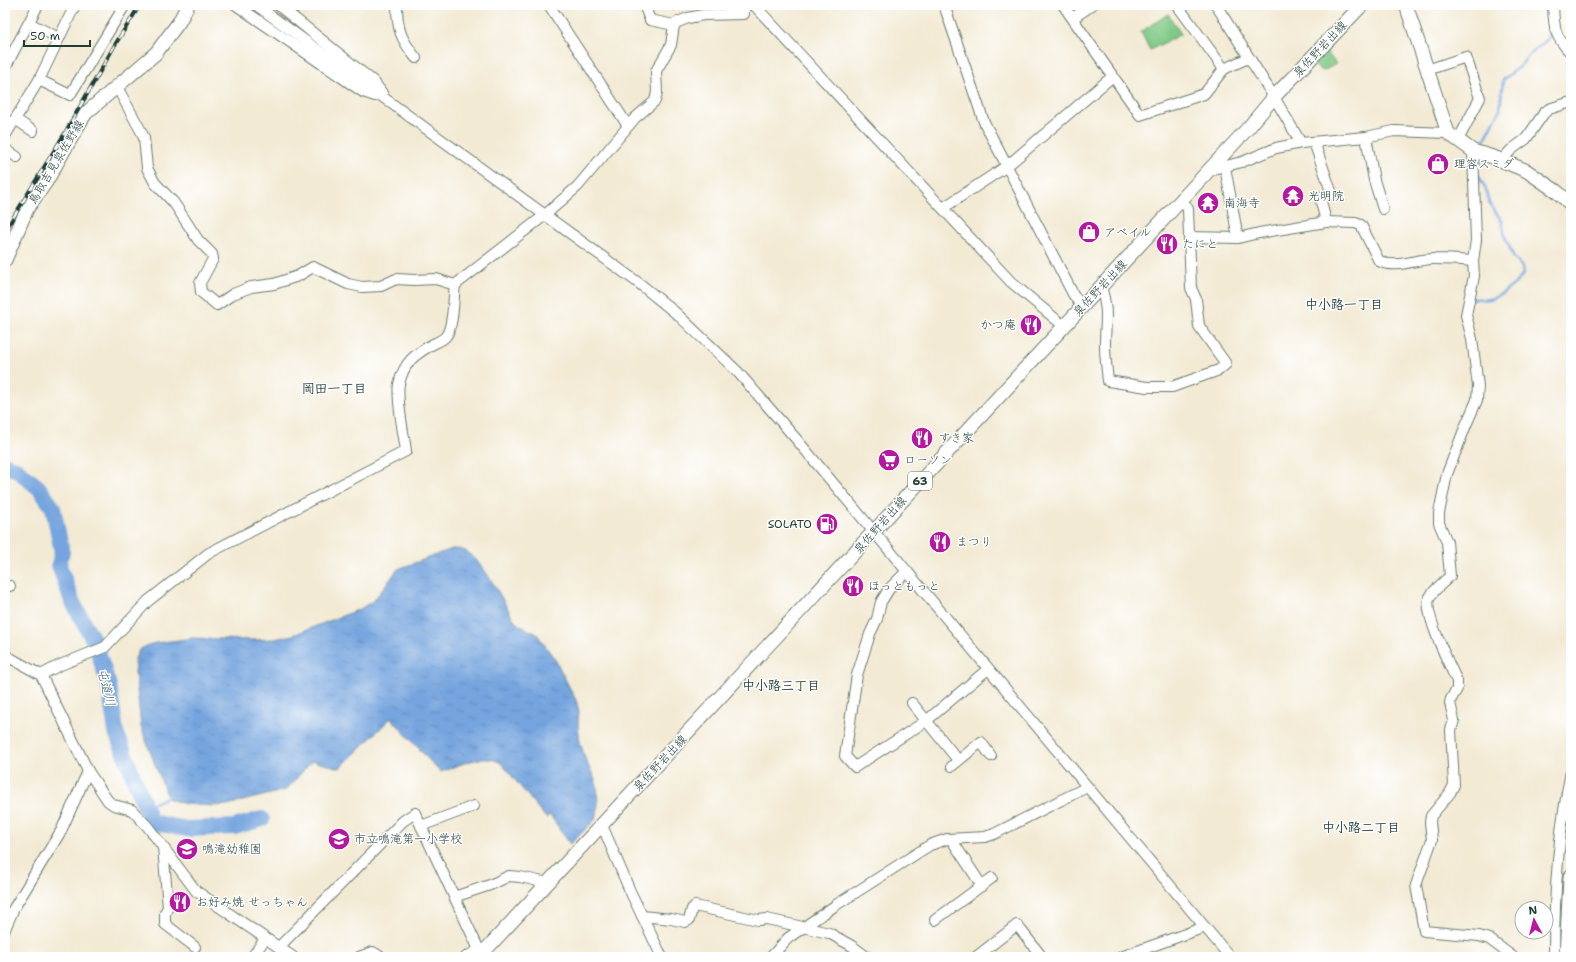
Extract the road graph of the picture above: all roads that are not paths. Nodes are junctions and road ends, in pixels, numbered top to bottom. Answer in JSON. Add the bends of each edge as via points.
{"nodes":[{"id":1,"x":38,"y":5,"type":"edge"},
{"id":2,"x":75,"y":5,"type":"edge"},
{"id":3,"x":125,"y":5,"type":"edge"},
{"id":4,"x":188,"y":5,"type":"edge"},
{"id":5,"x":236,"y":5,"type":"edge"},
{"id":6,"x":256,"y":5,"type":"edge"},
{"id":7,"x":278,"y":5,"type":"edge"},
{"id":8,"x":397,"y":5,"type":"edge"},
{"id":9,"x":548,"y":5,"type":"edge"},
{"id":10,"x":644,"y":5,"type":"edge"},
{"id":11,"x":744,"y":5,"type":"edge"},
{"id":12,"x":754,"y":5,"type":"edge"},
{"id":13,"x":944,"y":5,"type":"edge"},
{"id":14,"x":1063,"y":5,"type":"edge"},
{"id":15,"x":1092,"y":5,"type":"edge"},
{"id":16,"x":1177,"y":5,"type":"edge"},
{"id":17,"x":1216,"y":5,"type":"edge"},
{"id":18,"x":1362,"y":5,"type":"edge"},
{"id":19,"x":1406,"y":5,"type":"edge"},
{"id":20,"x":1553,"y":5,"type":"edge"},
{"id":21,"x":1072,"y":18,"type":"junction"},
{"id":22,"x":29,"y":23,"type":"junction"},
{"id":23,"x":674,"y":25,"type":"junction"},
{"id":24,"x":59,"y":38,"type":"junction"},
{"id":25,"x":1571,"y":53,"type":"edge"},
{"id":26,"x":416,"y":58,"type":"dead end"},
{"id":27,"x":1248,"y":58,"type":"junction"},
{"id":28,"x":5,"y":68,"type":"edge"},
{"id":29,"x":1224,"y":69,"type":"junction"},
{"id":30,"x":1427,"y":70,"type":"junction"},
{"id":31,"x":1113,"y":76,"type":"junction"},
{"id":32,"x":39,"y":80,"type":"junction"},
{"id":33,"x":117,"y":88,"type":"junction"},
{"id":34,"x":1274,"y":98,"type":"junction"},
{"id":35,"x":388,"y":101,"type":"junction"},
{"id":36,"x":1571,"y":102,"type":"edge"},
{"id":37,"x":15,"y":119,"type":"junction"},
{"id":38,"x":628,"y":126,"type":"junction"},
{"id":39,"x":33,"y":131,"type":"dead end"},
{"id":40,"x":5,"y":136,"type":"edge"},
{"id":41,"x":1366,"y":136,"type":"junction"},
{"id":42,"x":1453,"y":137,"type":"junction"},
{"id":43,"x":1314,"y":142,"type":"junction"},
{"id":44,"x":1301,"y":143,"type":"junction"},
{"id":45,"x":5,"y":149,"type":"edge"},
{"id":46,"x":1473,"y":151,"type":"junction"},
{"id":47,"x":17,"y":157,"type":"dead end"},
{"id":48,"x":1502,"y":160,"type":"junction"},
{"id":49,"x":1007,"y":166,"type":"junction"},
{"id":50,"x":1225,"y":167,"type":"junction"},
{"id":51,"x":1209,"y":170,"type":"junction"},
{"id":52,"x":1182,"y":200,"type":"junction"},
{"id":53,"x":1571,"y":204,"type":"edge"},
{"id":54,"x":943,"y":208,"type":"junction"},
{"id":55,"x":1384,"y":209,"type":"dead end"},
{"id":56,"x":545,"y":215,"type":"junction"},
{"id":57,"x":1326,"y":222,"type":"junction"},
{"id":58,"x":1189,"y":237,"type":"junction"},
{"id":59,"x":1238,"y":238,"type":"junction"},
{"id":60,"x":5,"y":260,"type":"edge"},
{"id":61,"x":1473,"y":261,"type":"junction"},
{"id":62,"x":454,"y":286,"type":"junction"},
{"id":63,"x":1101,"y":287,"type":"junction"},
{"id":64,"x":1082,"y":307,"type":"junction"},
{"id":65,"x":1064,"y":326,"type":"junction"},
{"id":66,"x":874,"y":532,"type":"junction"},
{"id":67,"x":907,"y":571,"type":"junction"},
{"id":68,"x":5,"y":655,"type":"edge"},
{"id":69,"x":988,"y":669,"type":"junction"},
{"id":70,"x":41,"y":675,"type":"junction"},
{"id":71,"x":912,"y":702,"type":"dead end"},
{"id":72,"x":926,"y":721,"type":"junction"},
{"id":73,"x":992,"y":756,"type":"dead end"},
{"id":74,"x":88,"y":771,"type":"junction"},
{"id":75,"x":1571,"y":772,"type":"edge"},
{"id":76,"x":1087,"y":787,"type":"junction"},
{"id":77,"x":474,"y":806,"type":"dead end"},
{"id":78,"x":602,"y":825,"type":"junction"},
{"id":79,"x":421,"y":826,"type":"junction"},
{"id":80,"x":952,"y":839,"type":"junction"},
{"id":81,"x":163,"y":846,"type":"junction"},
{"id":82,"x":1571,"y":877,"type":"edge"},
{"id":83,"x":992,"y":878,"type":"dead end"},
{"id":84,"x":548,"y":882,"type":"junction"},
{"id":85,"x":982,"y":886,"type":"junction"},
{"id":86,"x":454,"y":897,"type":"junction"},
{"id":87,"x":642,"y":916,"type":"junction"},
{"id":88,"x":935,"y":920,"type":"dead end"},
{"id":89,"x":804,"y":927,"type":"junction"},
{"id":90,"x":1205,"y":927,"type":"junction"},
{"id":91,"x":5,"y":929,"type":"edge"},
{"id":92,"x":265,"y":939,"type":"junction"},
{"id":93,"x":195,"y":947,"type":"dead end"},
{"id":94,"x":278,"y":948,"type":"junction"},
{"id":95,"x":480,"y":954,"type":"edge"},
{"id":96,"x":252,"y":957,"type":"edge"},
{"id":97,"x":293,"y":957,"type":"edge"},
{"id":98,"x":359,"y":957,"type":"edge"},
{"id":99,"x":381,"y":957,"type":"edge"},
{"id":100,"x":466,"y":957,"type":"edge"},
{"id":101,"x":662,"y":957,"type":"edge"},
{"id":102,"x":771,"y":957,"type":"edge"},
{"id":103,"x":867,"y":957,"type":"edge"},
{"id":104,"x":976,"y":957,"type":"edge"},
{"id":105,"x":1042,"y":957,"type":"edge"},
{"id":106,"x":1121,"y":957,"type":"edge"},
{"id":107,"x":1230,"y":957,"type":"edge"},
{"id":108,"x":1513,"y":957,"type":"edge"},
{"id":109,"x":1554,"y":957,"type":"edge"},
{"id":110,"x":1567,"y":957,"type":"edge"}],
"edges":[{"from":1,"to":22,"type":"street"},
{"from":2,"to":24,"type":"street"},
{"from":3,"to":32,"type":"street","via":[[70,95]]},
{"from":4,"to":33,"type":"main road","name":"鳥取吉見泉佐野線","via":[[156,53]]},
{"from":5,"to":35,"type":"street","via":[[363,92]]},
{"from":6,"to":35,"type":"street"},
{"from":7,"to":35,"type":"street","via":[[374,82]]},
{"from":8,"to":26,"type":"street","via":[[400,34]]},
{"from":9,"to":38,"type":"street"},
{"from":10,"to":23,"type":"street","via":[[650,20]]},
{"from":11,"to":23,"type":"street","via":[[744,14],[703,15],[688,18]]},
{"from":12,"to":54,"type":"street"},
{"from":13,"to":49,"type":"street","via":[[984,122]]},
{"from":14,"to":21,"type":"street"},
{"from":15,"to":21,"type":"street"},
{"from":16,"to":29,"type":"street"},
{"from":17,"to":27,"type":"street"},
{"from":18,"to":34,"type":"main road","name":"泉佐野岩出線","number":"63"},
{"from":19,"to":30,"type":"main road"},
{"from":20,"to":25,"type":"street","via":[[1555,33]]},
{"from":21,"to":31,"type":"street"},
{"from":22,"to":24,"type":"street"},
{"from":22,"to":28,"type":"street"},
{"from":23,"to":38,"type":"street","via":[[671,45],[656,72],[655,101]]},
{"from":24,"to":32,"type":"street"},
{"from":27,"to":29,"type":"street"},
{"from":27,"to":34,"type":"street"},
{"from":29,"to":31,"type":"street","via":[[1204,94],[1140,115]]},
{"from":30,"to":42,"type":"main road"},
{"from":30,"to":42,"type":"street","via":[[1466,57],[1480,98]]},
{"from":31,"to":49,"type":"street"},
{"from":32,"to":37,"type":"street"},
{"from":33,"to":60,"type":"main road","name":"鳥取吉見泉佐野線","via":[[82,119],[46,182],[27,209]]},
{"from":33,"to":62,"type":"street","via":[[144,138],[147,168],[155,182],[174,203],[198,240],[212,254],[213,259],[200,282],[201,292],[217,305],[233,294],[298,276],[313,267],[348,284],[362,287],[381,286],[396,279],[436,279]]},
{"from":34,"to":44,"type":"street"},
{"from":34,"to":51,"type":"main road","name":"泉佐野岩出線","number":"63"},
{"from":35,"to":56,"type":"street"},
{"from":36,"to":48,"type":"street","via":[[1544,113],[1526,139]]},
{"from":37,"to":39,"type":"street"},
{"from":37,"to":40,"type":"street"},
{"from":38,"to":56,"type":"street","via":[[578,186]]},
{"from":41,"to":42,"type":"street","via":[[1394,131]]},
{"from":41,"to":43,"type":"street"},
{"from":41,"to":55,"type":"street","via":[[1374,180]]},
{"from":42,"to":46,"type":"main road"},
{"from":43,"to":44,"type":"street"},
{"from":43,"to":57,"type":"street","via":[[1332,194],[1320,197]]},
{"from":44,"to":50,"type":"street","via":[[1276,148]]},
{"from":45,"to":47,"type":"street"},
{"from":46,"to":48,"type":"main road"},
{"from":46,"to":61,"type":"street","via":[[1476,240]]},
{"from":48,"to":53,"type":"main road","via":[[1527,171]]},
{"from":49,"to":54,"type":"street"},
{"from":49,"to":64,"type":"street"},
{"from":50,"to":51,"type":"street"},
{"from":50,"to":59,"type":"street"},
{"from":51,"to":52,"type":"main road","name":"泉佐野岩出線","number":"63"},
{"from":52,"to":58,"type":"street","via":[[1188,208]]},
{"from":52,"to":63,"type":"main road","name":"泉佐野岩出線","number":"63"},
{"from":54,"to":65,"type":"street","via":[[1011,282]]},
{"from":56,"to":62,"type":"street"},
{"from":56,"to":66,"type":"street","via":[[640,284],[707,342],[737,371],[782,422]]},
{"from":57,"to":59,"type":"street"},
{"from":57,"to":61,"type":"street","via":[[1361,224],[1379,260],[1385,263],[1413,263],[1433,259]]},
{"from":58,"to":59,"type":"street"},
{"from":58,"to":63,"type":"street","via":[[1191,288],[1196,299],[1199,326],[1226,364],[1220,370],[1172,387],[1147,387],[1108,381],[1105,346],[1107,310]]},
{"from":61,"to":108,"type":"street","via":[[1474,276],[1466,315],[1472,339],[1478,386],[1477,400],[1447,474],[1439,513],[1439,522],[1447,542],[1450,576],[1428,601],[1436,632],[1457,681],[1457,689],[1450,703],[1454,720],[1451,730],[1454,785],[1431,816],[1432,840],[1416,885],[1424,931],[1479,936],[1489,939]]},
{"from":62,"to":70,"type":"street","via":[[450,328],[445,337],[416,354],[408,361],[402,374],[399,395],[406,451],[209,553],[148,601],[105,647]]},
{"from":63,"to":64,"type":"main road","name":"泉佐野岩出線","number":"63"},
{"from":64,"to":65,"type":"main road","name":"泉佐野岩出線","number":"63"},
{"from":65,"to":66,"type":"main road","name":"泉佐野岩出線","number":"63"},
{"from":66,"to":67,"type":"street"},
{"from":66,"to":78,"type":"main road","name":"泉佐野岩出線","number":"63"},
{"from":67,"to":69,"type":"street"},
{"from":67,"to":72,"type":"street","via":[[880,602],[877,619],[857,675],[844,756],[855,767]]},
{"from":68,"to":70,"type":"street"},
{"from":69,"to":72,"type":"street"},
{"from":69,"to":76,"type":"street"},
{"from":70,"to":74,"type":"street"},
{"from":71,"to":72,"type":"street"},
{"from":72,"to":73,"type":"street","via":[[955,764],[981,742]]},
{"from":74,"to":81,"type":"street","via":[[108,801],[132,810]]},
{"from":74,"to":91,"type":"street","via":[[61,831],[14,908]]},
{"from":75,"to":109,"type":"street","via":[[1559,848]]},
{"from":76,"to":80,"type":"street","via":[[994,834]]},
{"from":76,"to":90,"type":"street"},
{"from":77,"to":79,"type":"street"},
{"from":78,"to":84,"type":"main road","name":"泉佐野岩出線","number":"63"},
{"from":78,"to":87,"type":"street"},
{"from":79,"to":86,"type":"street"},
{"from":79,"to":94,"type":"street","via":[[415,813],[403,821]]},
{"from":80,"to":85,"type":"street"},
{"from":80,"to":89,"type":"street","via":[[930,846]]},
{"from":81,"to":92,"type":"street","via":[[196,891]]},
{"from":81,"to":93,"type":"street","via":[[168,907],[165,924]]},
{"from":82,"to":110,"type":"highway"},
{"from":83,"to":85,"type":"street"},
{"from":84,"to":86,"type":"street","via":[[509,876]]},
{"from":84,"to":95,"type":"main road","name":"泉佐野岩出線","number":"63"},
{"from":85,"to":88,"type":"street"},
{"from":86,"to":95,"type":"street"},
{"from":87,"to":89,"type":"street","via":[[685,922],[689,920],[695,906]]},
{"from":87,"to":101,"type":"street"},
{"from":89,"to":102,"type":"street","via":[[788,938]]},
{"from":89,"to":103,"type":"street","via":[[828,933]]},
{"from":90,"to":106,"type":"street"},
{"from":90,"to":107,"type":"street"},
{"from":92,"to":94,"type":"street"},
{"from":92,"to":96,"type":"street"},
{"from":94,"to":97,"type":"street"},
{"from":95,"to":100,"type":"street"},
{"from":98,"to":99,"type":"street","via":[[373,952]]},
{"from":104,"to":105,"type":"street","via":[[1017,925]]}]}
